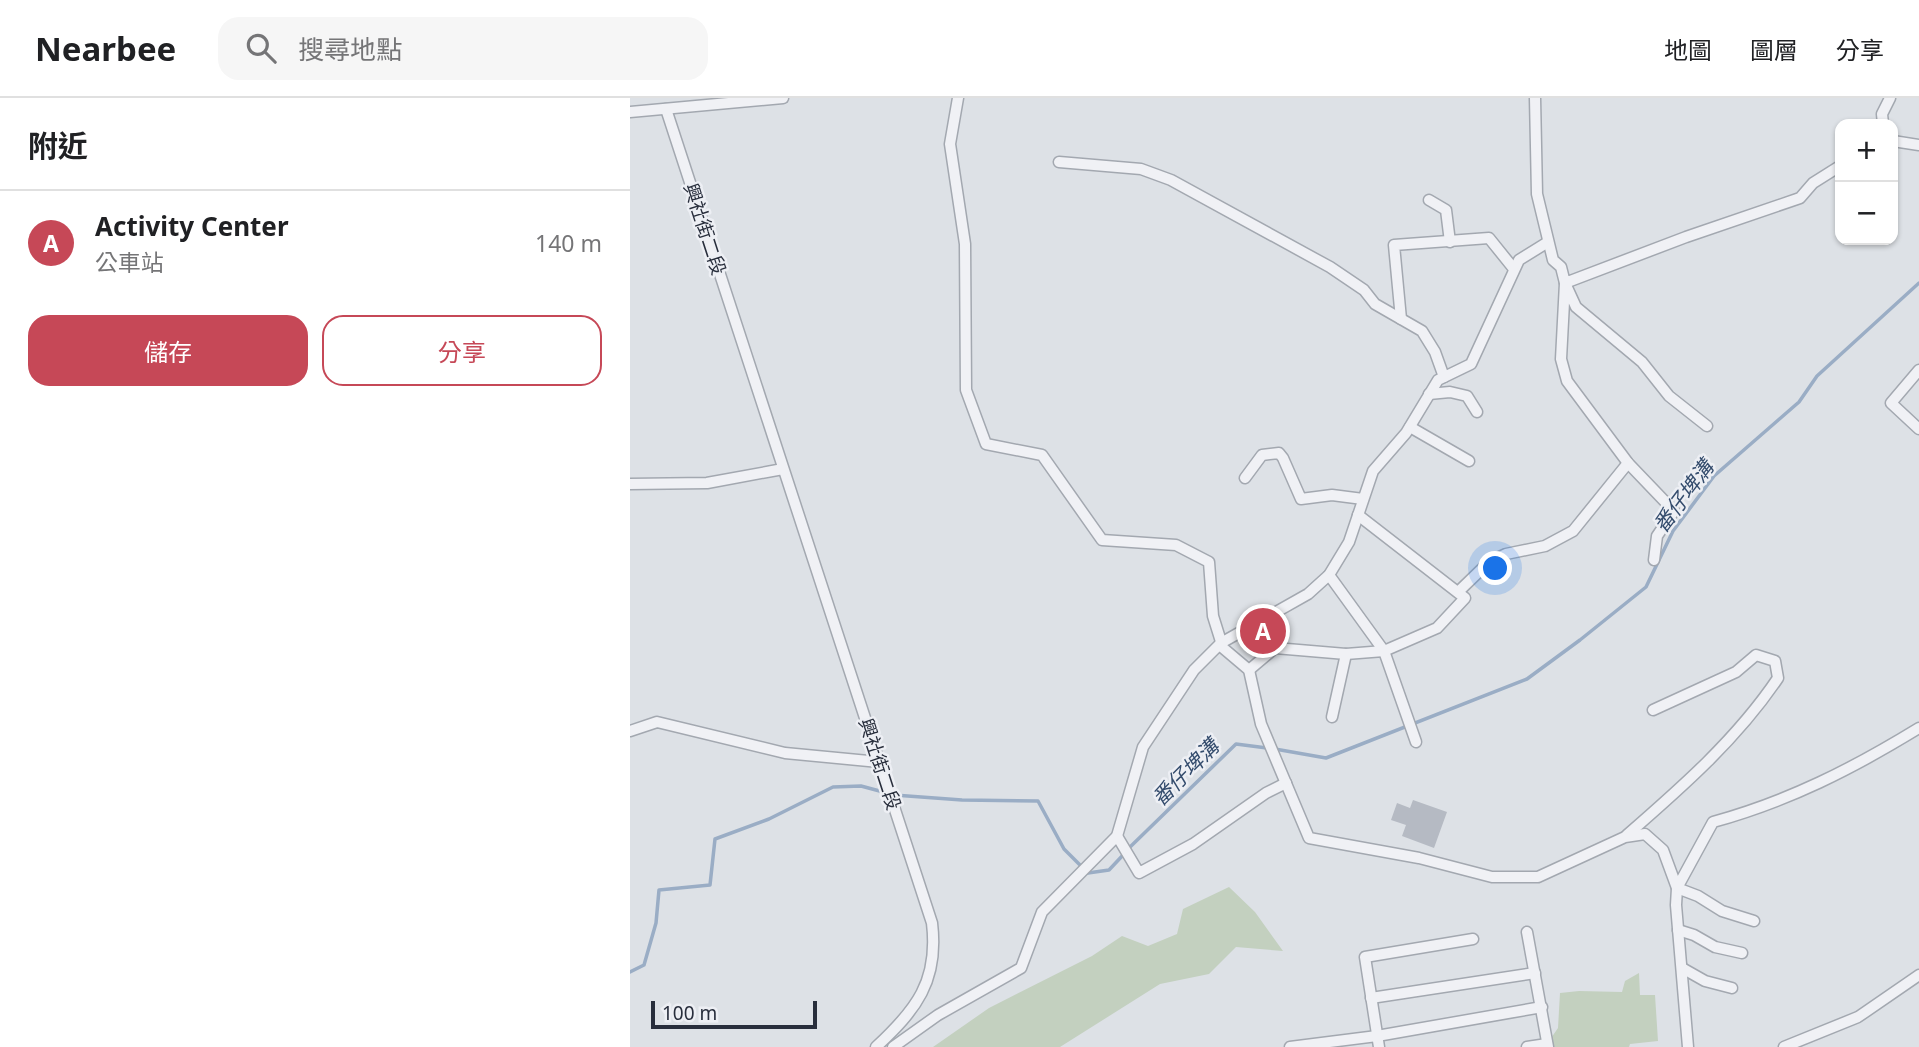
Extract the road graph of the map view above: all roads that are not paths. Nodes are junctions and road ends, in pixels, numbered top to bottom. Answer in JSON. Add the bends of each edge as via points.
{"nodes":[{"id":1,"x":783,"y":98,"type":"edge"},
{"id":2,"x":958,"y":98,"type":"edge"},
{"id":3,"x":1535,"y":98,"type":"edge"},
{"id":4,"x":1890,"y":98,"type":"edge"},
{"id":5,"x":666,"y":109,"type":"junction"},
{"id":6,"x":630,"y":112,"type":"edge"},
{"id":7,"x":1882,"y":119,"type":"edge"},
{"id":8,"x":1898,"y":142,"type":"edge"},
{"id":9,"x":1919,"y":145,"type":"edge"},
{"id":10,"x":1059,"y":162,"type":"dead end"},
{"id":11,"x":1835,"y":169,"type":"edge"},
{"id":12,"x":1429,"y":200,"type":"dead end"},
{"id":13,"x":1450,"y":242,"type":"junction"},
{"id":14,"x":1549,"y":242,"type":"junction"},
{"id":15,"x":1514,"y":269,"type":"junction"},
{"id":16,"x":1565,"y":283,"type":"junction"},
{"id":17,"x":1401,"y":319,"type":"junction"},
{"id":18,"x":1919,"y":370,"type":"edge"},
{"id":19,"x":1444,"y":377,"type":"junction"},
{"id":20,"x":1429,"y":394,"type":"junction"},
{"id":21,"x":1477,"y":412,"type":"dead end"},
{"id":22,"x":1707,"y":426,"type":"dead end"},
{"id":23,"x":1409,"y":427,"type":"junction"},
{"id":24,"x":1919,"y":429,"type":"edge"},
{"id":25,"x":1469,"y":461,"type":"dead end"},
{"id":26,"x":1628,"y":463,"type":"junction"},
{"id":27,"x":783,"y":469,"type":"junction"},
{"id":28,"x":1245,"y":478,"type":"dead end"},
{"id":29,"x":630,"y":484,"type":"edge"},
{"id":30,"x":1363,"y":499,"type":"junction"},
{"id":31,"x":1358,"y":515,"type":"junction"},
{"id":32,"x":1654,"y":560,"type":"dead end"},
{"id":33,"x":1329,"y":575,"type":"junction"},
{"id":34,"x":1458,"y":592,"type":"junction"},
{"id":35,"x":1222,"y":643,"type":"junction"},
{"id":36,"x":1384,"y":651,"type":"junction"},
{"id":37,"x":1346,"y":654,"type":"junction"},
{"id":38,"x":1249,"y":670,"type":"junction"},
{"id":39,"x":1653,"y":710,"type":"dead end"},
{"id":40,"x":1332,"y":717,"type":"dead end"},
{"id":41,"x":1919,"y":728,"type":"edge"},
{"id":42,"x":630,"y":731,"type":"edge"},
{"id":43,"x":1416,"y":742,"type":"dead end"},
{"id":44,"x":879,"y":762,"type":"junction"},
{"id":45,"x":1286,"y":783,"type":"junction"},
{"id":46,"x":1117,"y":836,"type":"junction"},
{"id":47,"x":1625,"y":837,"type":"junction"},
{"id":48,"x":1677,"y":888,"type":"junction"},
{"id":49,"x":1754,"y":921,"type":"dead end"},
{"id":50,"x":1678,"y":930,"type":"junction"},
{"id":51,"x":1527,"y":932,"type":"dead end"},
{"id":52,"x":1473,"y":939,"type":"dead end"},
{"id":53,"x":1742,"y":953,"type":"dead end"},
{"id":54,"x":1682,"y":968,"type":"junction"},
{"id":55,"x":1535,"y":973,"type":"junction"},
{"id":56,"x":1919,"y":975,"type":"edge"},
{"id":57,"x":1732,"y":988,"type":"dead end"},
{"id":58,"x":1371,"y":998,"type":"junction"},
{"id":59,"x":1542,"y":1007,"type":"junction"},
{"id":60,"x":1378,"y":1041,"type":"edge"},
{"id":61,"x":1547,"y":1046,"type":"edge"},
{"id":62,"x":876,"y":1047,"type":"edge"},
{"id":63,"x":893,"y":1047,"type":"edge"},
{"id":64,"x":1290,"y":1047,"type":"edge"},
{"id":65,"x":1527,"y":1047,"type":"edge"},
{"id":66,"x":1688,"y":1047,"type":"edge"},
{"id":67,"x":1784,"y":1047,"type":"edge"}],
"edges":[{"from":1,"to":5,"type":"street"},
{"from":2,"to":35,"type":"street","via":[[950,144],[965,244],[966,390],[986,444],[1042,455],[1102,540],[1176,545],[1209,562],[1213,616]]},
{"from":3,"to":14,"type":"street","via":[[1536,194]]},
{"from":4,"to":7,"type":"street"},
{"from":5,"to":6,"type":"street"},
{"from":5,"to":27,"type":"street","name":"興社街二段"},
{"from":8,"to":9,"type":"street"},
{"from":10,"to":17,"type":"street","via":[[1141,169],[1171,180],[1330,267]]},
{"from":11,"to":16,"type":"street","via":[[1800,198]]},
{"from":12,"to":13,"type":"street","via":[[1446,210]]},
{"from":13,"to":15,"type":"street","via":[[1489,238]]},
{"from":13,"to":17,"type":"street","via":[[1394,245]]},
{"from":14,"to":15,"type":"street","via":[[1519,260]]},
{"from":14,"to":16,"type":"street"},
{"from":15,"to":19,"type":"street","via":[[1471,364]]},
{"from":16,"to":22,"type":"street","via":[[1576,307],[1642,362],[1669,396]]},
{"from":16,"to":26,"type":"street","via":[[1561,359],[1567,381]]},
{"from":17,"to":19,"type":"street","via":[[1422,331]]},
{"from":18,"to":24,"type":"street","via":[[1891,403]]},
{"from":19,"to":20,"type":"street"},
{"from":20,"to":21,"type":"street","via":[[1467,396]]},
{"from":20,"to":23,"type":"street"},
{"from":23,"to":25,"type":"street"},
{"from":23,"to":30,"type":"street","via":[[1373,471]]},
{"from":26,"to":32,"type":"street","via":[[1674,510],[1657,536]]},
{"from":26,"to":34,"type":"street","via":[[1573,531],[1545,546],[1489,562]]},
{"from":27,"to":29,"type":"street","via":[[707,483]]},
{"from":27,"to":44,"type":"street","name":"興社街二段"},
{"from":28,"to":30,"type":"street","via":[[1262,454],[1279,453],[1301,499],[1332,495]]},
{"from":30,"to":31,"type":"street"},
{"from":31,"to":33,"type":"street","via":[[1349,542]]},
{"from":31,"to":34,"type":"street"},
{"from":33,"to":35,"type":"street","via":[[1308,594]]},
{"from":33,"to":36,"type":"street"},
{"from":34,"to":36,"type":"street","via":[[1465,598],[1437,628]]},
{"from":35,"to":38,"type":"street"},
{"from":35,"to":46,"type":"street","via":[[1195,670],[1143,747]]},
{"from":36,"to":37,"type":"street"},
{"from":36,"to":43,"type":"street"},
{"from":37,"to":38,"type":"street","via":[[1275,648]]},
{"from":37,"to":40,"type":"street"},
{"from":38,"to":45,"type":"street","via":[[1261,724]]},
{"from":39,"to":47,"type":"street","via":[[1736,672],[1756,655],[1775,660],[1778,678],[1763,701],[1693,778]]},
{"from":41,"to":48,"type":"street","via":[[1809,790],[1713,822]]},
{"from":42,"to":44,"type":"street","via":[[657,722],[785,753]]},
{"from":44,"to":62,"type":"street","name":"興社街二段","via":[[935,943],[920,999]]},
{"from":45,"to":46,"type":"street","via":[[1139,873]]},
{"from":45,"to":47,"type":"street","via":[[1309,838],[1492,877],[1538,877]]},
{"from":46,"to":63,"type":"street","via":[[1042,912],[1021,968],[938,1015]]},
{"from":47,"to":48,"type":"street","via":[[1645,834],[1663,850]]},
{"from":48,"to":49,"type":"street"},
{"from":48,"to":50,"type":"street"},
{"from":50,"to":53,"type":"street"},
{"from":50,"to":54,"type":"street"},
{"from":51,"to":55,"type":"street"},
{"from":52,"to":58,"type":"street","via":[[1365,957]]},
{"from":54,"to":57,"type":"street","via":[[1705,981]]},
{"from":54,"to":66,"type":"street"},
{"from":55,"to":58,"type":"street"},
{"from":55,"to":59,"type":"street"},
{"from":56,"to":67,"type":"street","via":[[1858,1017]]},
{"from":58,"to":60,"type":"street"},
{"from":59,"to":60,"type":"street"},
{"from":59,"to":61,"type":"street"},
{"from":60,"to":64,"type":"street"},
{"from":61,"to":65,"type":"street"}]}
